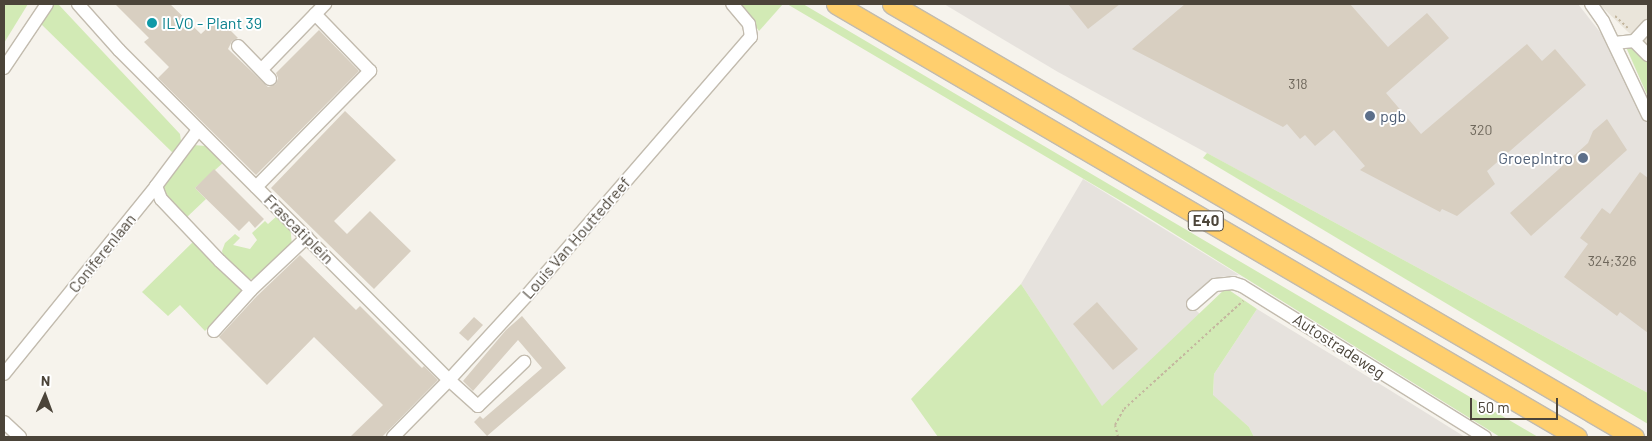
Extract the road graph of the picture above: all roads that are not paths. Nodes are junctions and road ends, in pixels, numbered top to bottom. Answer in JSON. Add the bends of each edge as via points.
{"nodes":[{"id":1,"x":47,"y":4,"type":"edge"},
{"id":2,"x":78,"y":4,"type":"edge"},
{"id":3,"x":325,"y":4,"type":"edge"},
{"id":4,"x":732,"y":4,"type":"edge"},
{"id":5,"x":836,"y":4,"type":"edge"},
{"id":6,"x":892,"y":4,"type":"edge"},
{"id":7,"x":1591,"y":4,"type":"edge"},
{"id":8,"x":316,"y":14,"type":"junction"},
{"id":9,"x":1648,"y":26,"type":"edge"},
{"id":10,"x":1636,"y":39,"type":"junction"},
{"id":11,"x":1614,"y":43,"type":"junction"},
{"id":12,"x":238,"y":46,"type":"dead end"},
{"id":13,"x":1648,"y":55,"type":"edge"},
{"id":14,"x":4,"y":68,"type":"edge"},
{"id":15,"x":1648,"y":115,"type":"edge"},
{"id":16,"x":198,"y":130,"type":"junction"},
{"id":17,"x":156,"y":186,"type":"junction"},
{"id":18,"x":256,"y":187,"type":"junction"},
{"id":19,"x":307,"y":237,"type":"junction"},
{"id":20,"x":251,"y":290,"type":"junction"},
{"id":21,"x":1193,"y":304,"type":"dead end"},
{"id":22,"x":214,"y":331,"type":"dead end"},
{"id":23,"x":524,"y":362,"type":"dead end"},
{"id":24,"x":4,"y":374,"type":"edge"},
{"id":25,"x":449,"y":380,"type":"junction"},
{"id":26,"x":4,"y":422,"type":"edge"},
{"id":27,"x":20,"y":437,"type":"edge"},
{"id":28,"x":393,"y":437,"type":"edge"},
{"id":29,"x":1485,"y":437,"type":"edge"},
{"id":30,"x":1577,"y":437,"type":"edge"},
{"id":31,"x":1634,"y":437,"type":"edge"}],
"edges":[{"from":1,"to":14,"type":"street"},
{"from":2,"to":16,"type":"street","name":"Frascatiplein"},
{"from":3,"to":8,"type":"street"},
{"from":4,"to":25,"type":"street","name":"Louis Van Houttedreef","via":[[742,13],[752,32],[751,37]]},
{"from":5,"to":30,"type":"highway","number":"E40"},
{"from":6,"to":31,"type":"highway","number":"E40"},
{"from":7,"to":11,"type":"street"},
{"from":8,"to":12,"type":"street","via":[[266,74]]},
{"from":8,"to":18,"type":"street","via":[[370,71]]},
{"from":9,"to":10,"type":"street"},
{"from":10,"to":11,"type":"street"},
{"from":10,"to":13,"type":"street"},
{"from":11,"to":15,"type":"street"},
{"from":16,"to":17,"type":"street","name":"Coniferenlaan"},
{"from":16,"to":18,"type":"street","name":"Frascatiplein"},
{"from":17,"to":20,"type":"street","via":[[161,199]]},
{"from":17,"to":24,"type":"street","name":"Coniferenlaan"},
{"from":18,"to":19,"type":"street","name":"Frascatiplein"},
{"from":19,"to":20,"type":"street"},
{"from":19,"to":25,"type":"street","name":"Frascatiplein"},
{"from":20,"to":22,"type":"street"},
{"from":21,"to":29,"type":"street","name":"Autostradeweg","via":[[1214,285],[1233,283],[1242,286]]},
{"from":23,"to":25,"type":"street","name":"Frascatiplein","via":[[478,406]]},
{"from":25,"to":28,"type":"street","name":"Louis Van Houttedreef"},
{"from":26,"to":27,"type":"street"}]}
